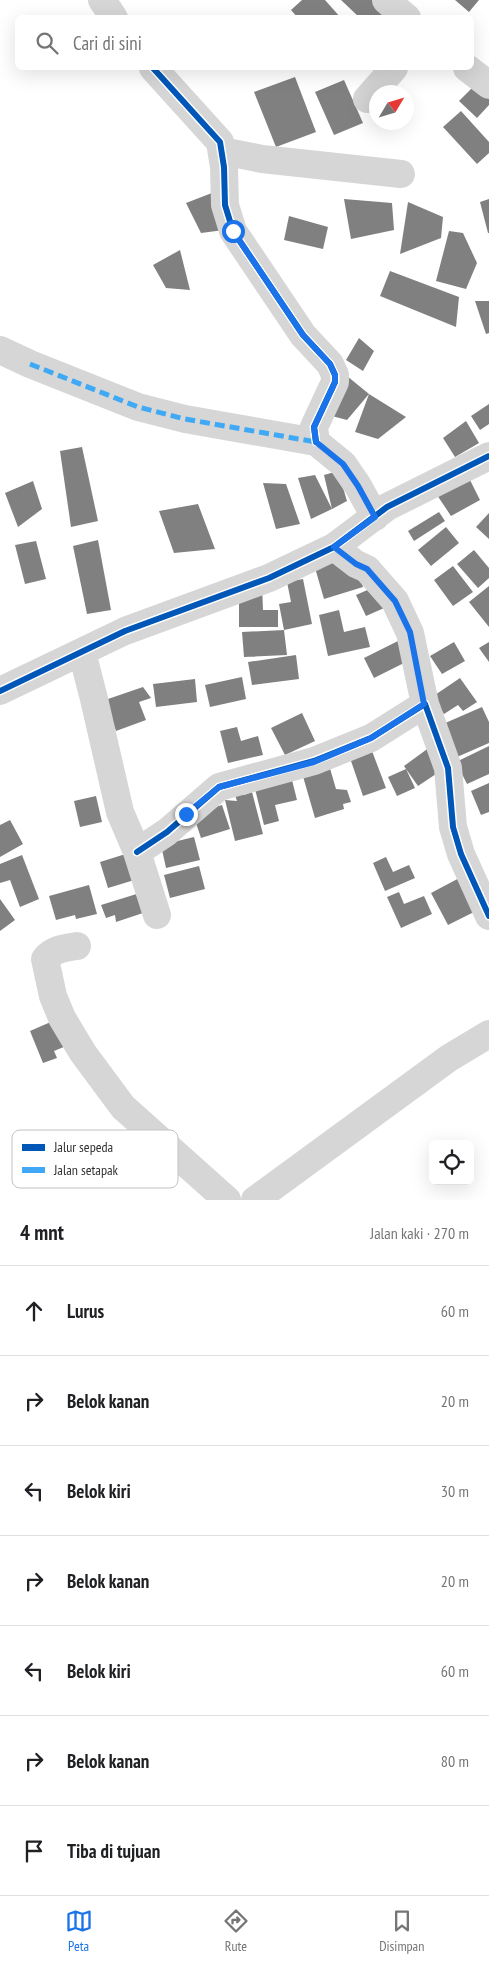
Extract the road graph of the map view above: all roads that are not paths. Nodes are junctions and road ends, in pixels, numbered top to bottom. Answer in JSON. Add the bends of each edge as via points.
{"nodes":[{"id":1,"x":386,"y":0,"type":"edge"},
{"id":2,"x":404,"y":15,"type":"edge"},
{"id":3,"x":155,"y":70,"type":"edge"},
{"id":4,"x":392,"y":70,"type":"edge"},
{"id":5,"x":470,"y":70,"type":"edge"},
{"id":6,"x":489,"y":85,"type":"edge"},
{"id":7,"x":367,"y":100,"type":"dead end"},
{"id":8,"x":222,"y":151,"type":"junction"},
{"id":9,"x":401,"y":174,"type":"dead end"},
{"id":10,"x":0,"y":350,"type":"edge"},
{"id":11,"x":316,"y":442,"type":"junction"},
{"id":12,"x":489,"y":456,"type":"edge"},
{"id":13,"x":375,"y":517,"type":"junction"},
{"id":14,"x":334,"y":547,"type":"junction"},
{"id":15,"x":82,"y":652,"type":"junction"},
{"id":16,"x":0,"y":691,"type":"edge"},
{"id":17,"x":424,"y":704,"type":"junction"},
{"id":18,"x":137,"y":852,"type":"junction"},
{"id":19,"x":157,"y":915,"type":"dead end"},
{"id":20,"x":489,"y":916,"type":"edge"},
{"id":21,"x":76,"y":946,"type":"dead end"},
{"id":22,"x":489,"y":1034,"type":"edge"},
{"id":23,"x":148,"y":1130,"type":"edge"},
{"id":24,"x":178,"y":1157,"type":"edge"},
{"id":25,"x":226,"y":1200,"type":"edge"},
{"id":26,"x":255,"y":1200,"type":"edge"}],
"edges":[{"from":1,"to":2,"type":"street"},
{"from":3,"to":8,"type":"street","via":[[220,142]]},
{"from":4,"to":7,"type":"street"},
{"from":5,"to":6,"type":"street"},
{"from":8,"to":9,"type":"street","via":[[262,159]]},
{"from":8,"to":11,"type":"street","via":[[225,205],[233,231],[303,335],[330,364],[335,375],[335,382],[314,427]]},
{"from":10,"to":11,"type":"street","via":[[138,407],[185,420]]},
{"from":11,"to":13,"type":"street","via":[[343,464]]},
{"from":12,"to":13,"type":"street","via":[[387,507]]},
{"from":13,"to":14,"type":"street"},
{"from":14,"to":15,"type":"street","via":[[269,578],[125,631]]},
{"from":14,"to":17,"type":"street","via":[[367,569],[395,601],[410,632]]},
{"from":15,"to":16,"type":"street"},
{"from":15,"to":18,"type":"street","via":[[120,812]]},
{"from":17,"to":18,"type":"street","via":[[371,738],[314,762],[219,787],[167,832]]},
{"from":17,"to":20,"type":"street","via":[[448,768],[453,827],[461,854]]},
{"from":18,"to":19,"type":"street"},
{"from":21,"to":23,"type":"street","via":[[56,950],[45,959],[53,996],[83,1052],[123,1107]]},
{"from":22,"to":26,"type":"street","via":[[449,1058]]},
{"from":24,"to":25,"type":"street"}]}
